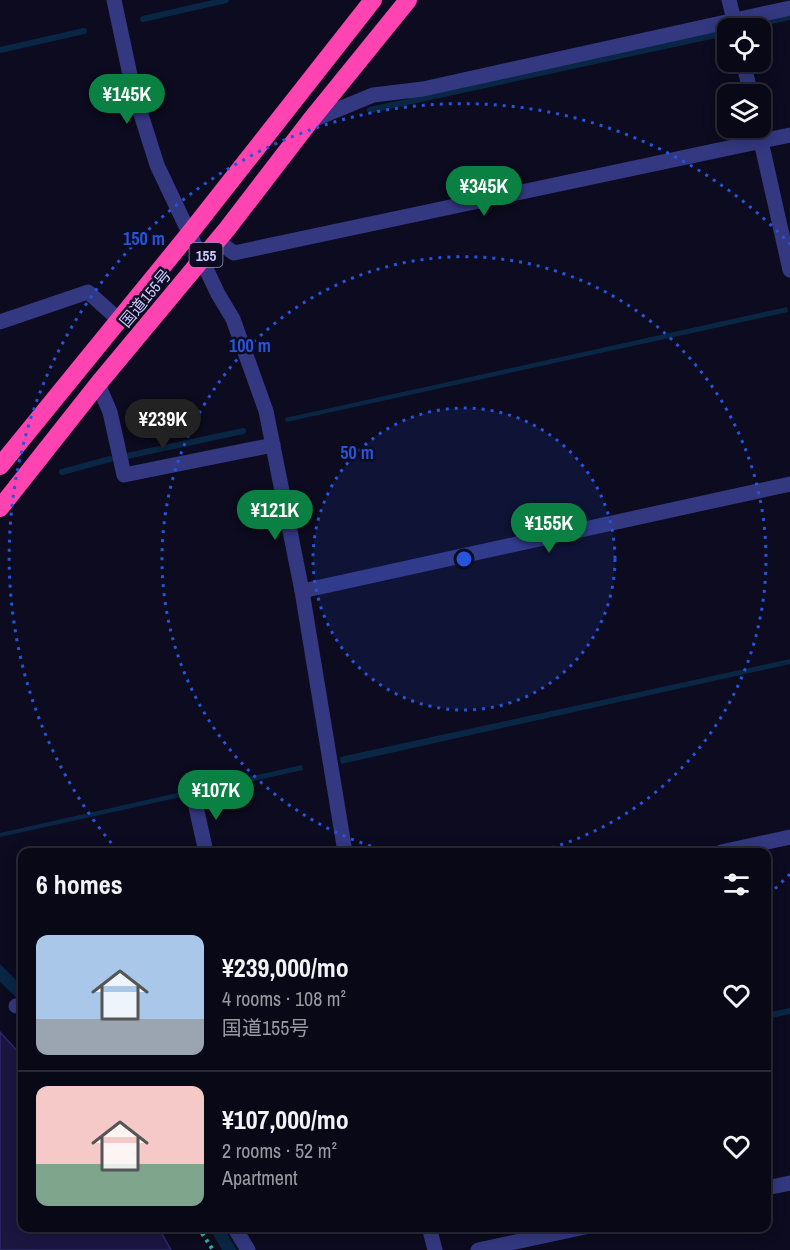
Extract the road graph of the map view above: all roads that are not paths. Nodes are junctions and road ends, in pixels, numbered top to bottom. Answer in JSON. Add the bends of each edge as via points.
{"nodes":[{"id":1,"x":114,"y":0,"type":"edge"},
{"id":2,"x":373,"y":0,"type":"edge"},
{"id":3,"x":408,"y":0,"type":"edge"},
{"id":4,"x":729,"y":0,"type":"edge"},
{"id":5,"x":790,"y":8,"type":"edge"},
{"id":6,"x":734,"y":18,"type":"edge"},
{"id":7,"x":756,"y":18,"type":"edge"},
{"id":8,"x":717,"y":28,"type":"edge"},
{"id":9,"x":310,"y":121,"type":"junction"},
{"id":10,"x":771,"y":134,"type":"edge"},
{"id":11,"x":790,"y":135,"type":"edge"},
{"id":12,"x":742,"y":138,"type":"edge"},
{"id":13,"x":761,"y":138,"type":"edge"},
{"id":14,"x":189,"y":234,"type":"junction"},
{"id":15,"x":217,"y":241,"type":"junction"},
{"id":16,"x":202,"y":260,"type":"junction"},
{"id":17,"x":790,"y":270,"type":"edge"},
{"id":18,"x":118,"y":319,"type":"junction"},
{"id":19,"x":0,"y":322,"type":"edge"},
{"id":20,"x":98,"y":384,"type":"junction"},
{"id":21,"x":273,"y":445,"type":"junction"},
{"id":22,"x":0,"y":466,"type":"edge"},
{"id":23,"x":790,"y":484,"type":"edge"},
{"id":24,"x":0,"y":508,"type":"edge"},
{"id":25,"x":302,"y":591,"type":"junction"},
{"id":26,"x":194,"y":798,"type":"dead end"},
{"id":27,"x":790,"y":837,"type":"edge"},
{"id":28,"x":205,"y":848,"type":"edge"},
{"id":29,"x":344,"y":848,"type":"edge"},
{"id":30,"x":739,"y":848,"type":"edge"},
{"id":31,"x":790,"y":1183,"type":"edge"},
{"id":32,"x":771,"y":1187,"type":"edge"},
{"id":33,"x":237,"y":1232,"type":"edge"},
{"id":34,"x":430,"y":1232,"type":"edge"},
{"id":35,"x":562,"y":1232,"type":"edge"},
{"id":36,"x":248,"y":1250,"type":"edge"},
{"id":37,"x":435,"y":1250,"type":"edge"},
{"id":38,"x":478,"y":1250,"type":"edge"}],
"edges":[{"from":1,"to":14,"type":"street","via":[[133,89],[157,165]]},
{"from":2,"to":14,"type":"highway","name":"国道155号","number":"155"},
{"from":3,"to":9,"type":"highway","name":"国道155号","number":"155"},
{"from":4,"to":6,"type":"street"},
{"from":5,"to":7,"type":"street"},
{"from":8,"to":9,"type":"street","via":[[423,89],[374,94]]},
{"from":9,"to":15,"type":"highway","name":"国道155号","number":"155"},
{"from":10,"to":11,"type":"street"},
{"from":12,"to":15,"type":"street","via":[[234,253]]},
{"from":13,"to":17,"type":"street"},
{"from":14,"to":16,"type":"street"},
{"from":14,"to":18,"type":"highway","name":"国道155号","number":"155"},
{"from":15,"to":16,"type":"highway","name":"国道155号","number":"155"},
{"from":16,"to":20,"type":"highway","name":"国道155号","number":"155"},
{"from":16,"to":21,"type":"street","via":[[233,319],[266,411]]},
{"from":18,"to":19,"type":"street","via":[[88,291]]},
{"from":18,"to":22,"type":"highway","name":"国道155号","number":"155"},
{"from":20,"to":21,"type":"street","via":[[110,412],[124,475]]},
{"from":20,"to":24,"type":"highway","name":"国道155号","number":"155"},
{"from":21,"to":25,"type":"street"},
{"from":23,"to":25,"type":"street"},
{"from":25,"to":29,"type":"street"},
{"from":26,"to":28,"type":"street"},
{"from":27,"to":30,"type":"street"},
{"from":31,"to":32,"type":"street"},
{"from":33,"to":36,"type":"street"},
{"from":34,"to":37,"type":"street"},
{"from":35,"to":38,"type":"street"}]}
